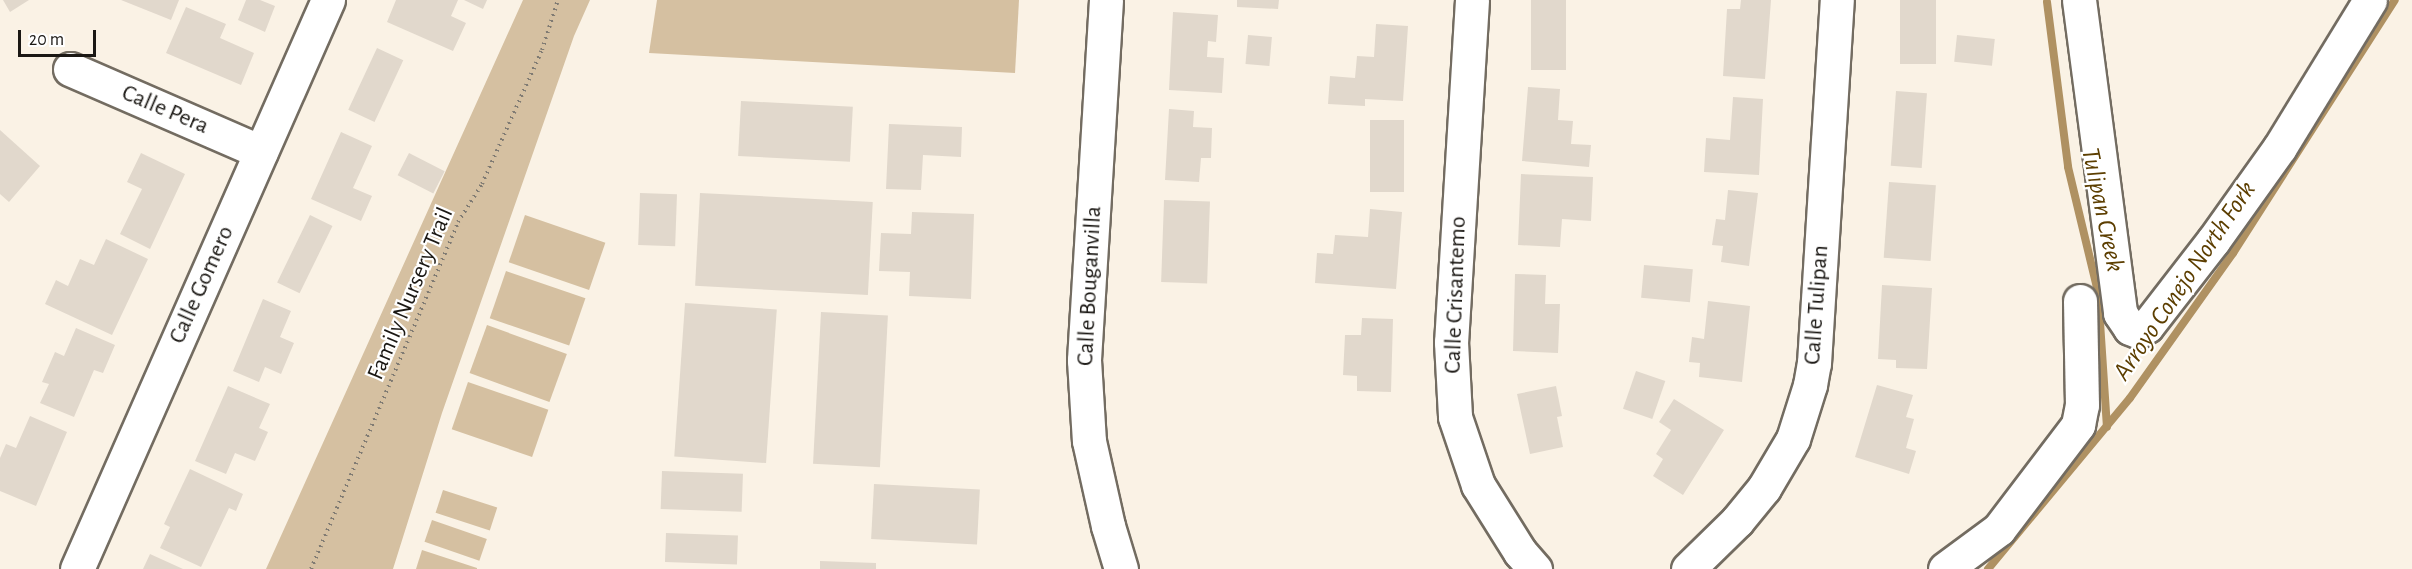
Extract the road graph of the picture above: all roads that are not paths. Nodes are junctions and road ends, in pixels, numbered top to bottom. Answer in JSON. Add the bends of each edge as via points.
{"nodes":[{"id":1,"x":328,"y":0,"type":"edge"},
{"id":2,"x":1106,"y":0,"type":"edge"},
{"id":3,"x":1472,"y":0,"type":"edge"},
{"id":4,"x":1838,"y":0,"type":"edge"},
{"id":5,"x":2079,"y":0,"type":"edge"},
{"id":6,"x":2370,"y":0,"type":"edge"},
{"id":7,"x":70,"y":69,"type":"dead end"},
{"id":8,"x":261,"y":152,"type":"junction"},
{"id":9,"x":2080,"y":301,"type":"dead end"},
{"id":10,"x":76,"y":569,"type":"edge"},
{"id":11,"x":1121,"y":569,"type":"edge"},
{"id":12,"x":1535,"y":569,"type":"edge"},
{"id":13,"x":1688,"y":569,"type":"edge"},
{"id":14,"x":1945,"y":569,"type":"edge"}],
"edges":[{"from":1,"to":8,"type":"street","name":"Calle Gomero"},
{"from":2,"to":11,"type":"street","name":"Calle Bouganvilla","via":[[1084,360],[1089,441]]},
{"from":3,"to":12,"type":"street","name":"Calle Crisantemo","via":[[1451,342],[1455,417],[1478,485]]},
{"from":4,"to":13,"type":"street","name":"Calle Tulipan","via":[[1810,385],[1793,439],[1764,489]]},
{"from":5,"to":6,"type":"street","via":[[2120,314],[2130,328],[2138,331],[2147,326],[2213,241],[2280,147]]},
{"from":7,"to":8,"type":"street","name":"Calle Pera"},
{"from":8,"to":10,"type":"street","name":"Calle Gomero"},
{"from":9,"to":14,"type":"street","via":[[2082,405],[2078,425],[1999,529]]}]}
